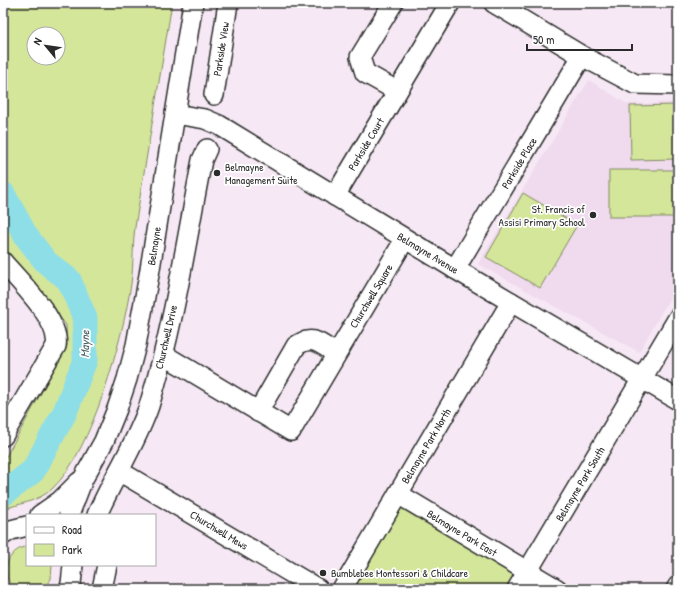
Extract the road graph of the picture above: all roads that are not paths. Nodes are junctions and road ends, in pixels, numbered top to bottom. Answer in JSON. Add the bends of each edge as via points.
{"nodes":[{"id":1,"x":193,"y":3,"type":"edge"},
{"id":2,"x":228,"y":3,"type":"edge"},
{"id":3,"x":393,"y":3,"type":"edge"},
{"id":4,"x":450,"y":3,"type":"edge"},
{"id":5,"x":494,"y":3,"type":"edge"},
{"id":6,"x":582,"y":56,"type":"junction"},
{"id":7,"x":678,"y":85,"type":"edge"},
{"id":8,"x":397,"y":91,"type":"junction"},
{"id":9,"x":214,"y":95,"type":"dead end"},
{"id":10,"x":175,"y":114,"type":"junction"},
{"id":11,"x":207,"y":149,"type":"dead end"},
{"id":12,"x":335,"y":196,"type":"junction"},
{"id":13,"x":405,"y":239,"type":"junction"},
{"id":14,"x":3,"y":262,"type":"edge"},
{"id":15,"x":455,"y":269,"type":"junction"},
{"id":16,"x":511,"y":302,"type":"junction"},
{"id":17,"x":678,"y":318,"type":"edge"},
{"id":18,"x":336,"y":354,"type":"junction"},
{"id":19,"x":164,"y":355,"type":"junction"},
{"id":20,"x":643,"y":379,"type":"junction"},
{"id":21,"x":678,"y":400,"type":"edge"},
{"id":22,"x":258,"y":412,"type":"junction"},
{"id":23,"x":3,"y":436,"type":"edge"},
{"id":24,"x":120,"y":471,"type":"junction"},
{"id":25,"x":83,"y":479,"type":"junction"},
{"id":26,"x":398,"y":494,"type":"junction"},
{"id":27,"x":39,"y":514,"type":"edge"},
{"id":28,"x":69,"y":514,"type":"edge"},
{"id":29,"x":98,"y":514,"type":"edge"},
{"id":30,"x":73,"y":566,"type":"edge"},
{"id":31,"x":107,"y":566,"type":"edge"},
{"id":32,"x":527,"y":572,"type":"junction"},
{"id":33,"x":678,"y":586,"type":"edge"},
{"id":34,"x":69,"y":589,"type":"edge"},
{"id":35,"x":102,"y":589,"type":"edge"},
{"id":36,"x":318,"y":589,"type":"edge"},
{"id":37,"x":342,"y":589,"type":"edge"},
{"id":38,"x":517,"y":589,"type":"edge"},
{"id":39,"x":557,"y":589,"type":"edge"},
{"id":40,"x":676,"y":589,"type":"edge"}],
"edges":[{"from":1,"to":10,"type":"street","name":"Belmayne"},
{"from":2,"to":9,"type":"street","name":"Parkside View"},
{"from":3,"to":8,"type":"street","via":[[360,57],[365,73]]},
{"from":4,"to":8,"type":"street","name":"Parkside Court"},
{"from":5,"to":6,"type":"street"},
{"from":6,"to":7,"type":"street","via":[[635,84]]},
{"from":6,"to":15,"type":"street","name":"Parkside Place"},
{"from":8,"to":12,"type":"street","name":"Parkside Court"},
{"from":10,"to":12,"type":"street","name":"Belmayne Avenue","via":[[205,119],[219,125]]},
{"from":10,"to":25,"type":"street","name":"Belmayne","via":[[150,275],[129,372],[104,441]]},
{"from":11,"to":19,"type":"street","name":"Churchwell Drive","via":[[202,160]]},
{"from":12,"to":13,"type":"street","name":"Belmayne Avenue"},
{"from":13,"to":15,"type":"street","name":"Belmayne Avenue"},
{"from":13,"to":18,"type":"street","name":"Churchwell Square"},
{"from":14,"to":23,"type":"street","via":[[50,319],[58,339]]},
{"from":15,"to":16,"type":"street","name":"Belmayne Avenue"},
{"from":16,"to":20,"type":"street","name":"Belmayne Avenue"},
{"from":16,"to":26,"type":"street","name":"Belmayne Park North"},
{"from":17,"to":20,"type":"street","name":"Belmayne Park South"},
{"from":18,"to":22,"type":"street","via":[[312,339],[304,340],[296,346]]},
{"from":18,"to":22,"type":"street","name":"Churchwell Square","via":[[291,431]]},
{"from":19,"to":22,"type":"street","name":"Churchwell Square"},
{"from":19,"to":24,"type":"street","name":"Churchwell Drive","via":[[148,407]]},
{"from":20,"to":21,"type":"street","name":"Belmayne Avenue"},
{"from":20,"to":32,"type":"street","name":"Belmayne Park South"},
{"from":24,"to":29,"type":"street","name":"Churchwell Drive"},
{"from":24,"to":36,"type":"street","name":"Churchwell Mews"},
{"from":25,"to":27,"type":"street","name":"Belmayne","via":[[60,501]]},
{"from":25,"to":28,"type":"street","name":"Belmayne"},
{"from":26,"to":32,"type":"street","name":"Belmayne Park East"},
{"from":26,"to":37,"type":"street","name":"Belmayne Park North"},
{"from":30,"to":34,"type":"street"},
{"from":31,"to":35,"type":"street"},
{"from":32,"to":38,"type":"street","name":"Belmayne Park South"},
{"from":32,"to":39,"type":"street","name":"Belmayne Park East"},
{"from":33,"to":40,"type":"street"}]}
